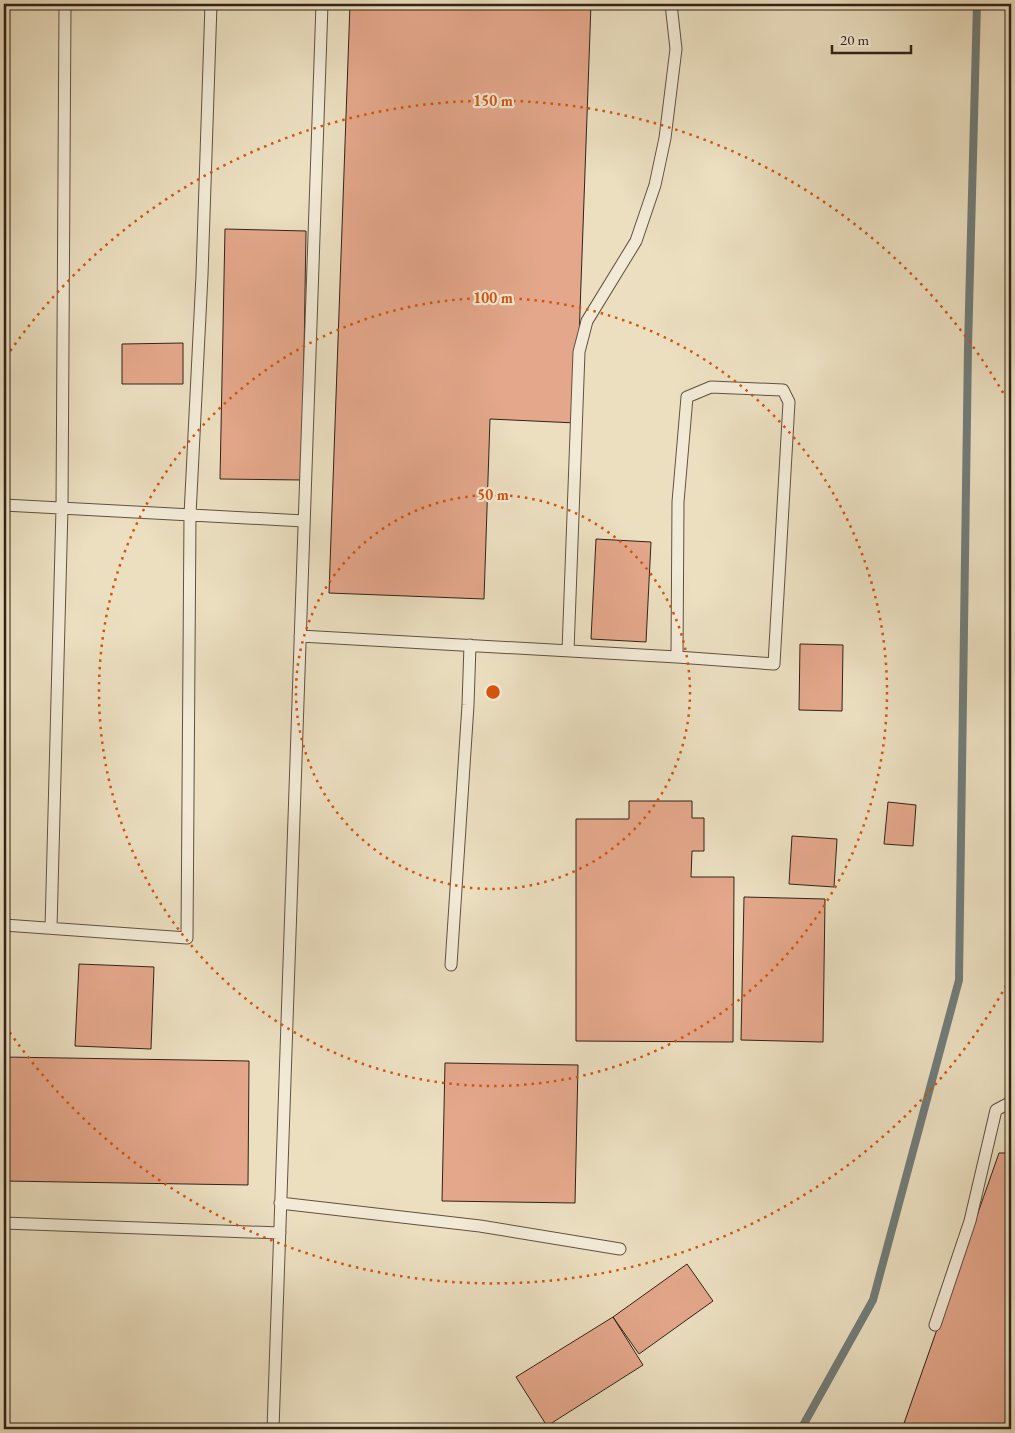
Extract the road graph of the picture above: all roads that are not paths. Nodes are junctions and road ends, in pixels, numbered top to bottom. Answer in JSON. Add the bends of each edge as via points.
{"nodes":[{"id":1,"x":65,"y":4,"type":"edge"},
{"id":2,"x":211,"y":4,"type":"edge"},
{"id":3,"x":322,"y":4,"type":"edge"},
{"id":4,"x":671,"y":4,"type":"edge"},
{"id":5,"x":4,"y":505,"type":"edge"},
{"id":6,"x":62,"y":508,"type":"junction"},
{"id":7,"x":190,"y":515,"type":"junction"},
{"id":8,"x":304,"y":521,"type":"junction"},
{"id":9,"x":300,"y":636,"type":"junction"},
{"id":10,"x":470,"y":645,"type":"junction"},
{"id":11,"x":568,"y":651,"type":"junction"},
{"id":12,"x":677,"y":657,"type":"junction"},
{"id":13,"x":4,"y":925,"type":"edge"},
{"id":14,"x":51,"y":928,"type":"junction"},
{"id":15,"x":451,"y":964,"type":"dead end"},
{"id":16,"x":1011,"y":1102,"type":"edge"},
{"id":17,"x":280,"y":1203,"type":"junction"},
{"id":18,"x":4,"y":1222,"type":"edge"},
{"id":19,"x":280,"y":1233,"type":"junction"},
{"id":20,"x":620,"y":1249,"type":"dead end"},
{"id":21,"x":935,"y":1325,"type":"dead end"},
{"id":22,"x":273,"y":1429,"type":"edge"}],
"edges":[{"from":1,"to":6,"type":"lane"},
{"from":2,"to":7,"type":"lane"},
{"from":3,"to":8,"type":"lane"},
{"from":4,"to":11,"type":"lane","via":[[676,49],[665,138],[655,185],[636,241],[587,321],[579,352]]},
{"from":5,"to":6,"type":"lane"},
{"from":6,"to":7,"type":"lane"},
{"from":6,"to":14,"type":"lane"},
{"from":7,"to":8,"type":"lane"},
{"from":7,"to":14,"type":"lane","via":[[187,938]]},
{"from":8,"to":9,"type":"lane"},
{"from":9,"to":10,"type":"lane"},
{"from":9,"to":17,"type":"lane"},
{"from":10,"to":11,"type":"lane"},
{"from":10,"to":15,"type":"lane"},
{"from":11,"to":12,"type":"lane"},
{"from":12,"to":12,"type":"lane","via":[[678,502],[687,397],[710,388],[783,390],[789,402],[774,664]]},
{"from":13,"to":14,"type":"lane"},
{"from":16,"to":21,"type":"lane","via":[[996,1110],[970,1221]]},
{"from":17,"to":19,"type":"lane"},
{"from":17,"to":20,"type":"lane","via":[[480,1226]]},
{"from":18,"to":19,"type":"lane"},
{"from":19,"to":22,"type":"lane"}]}
